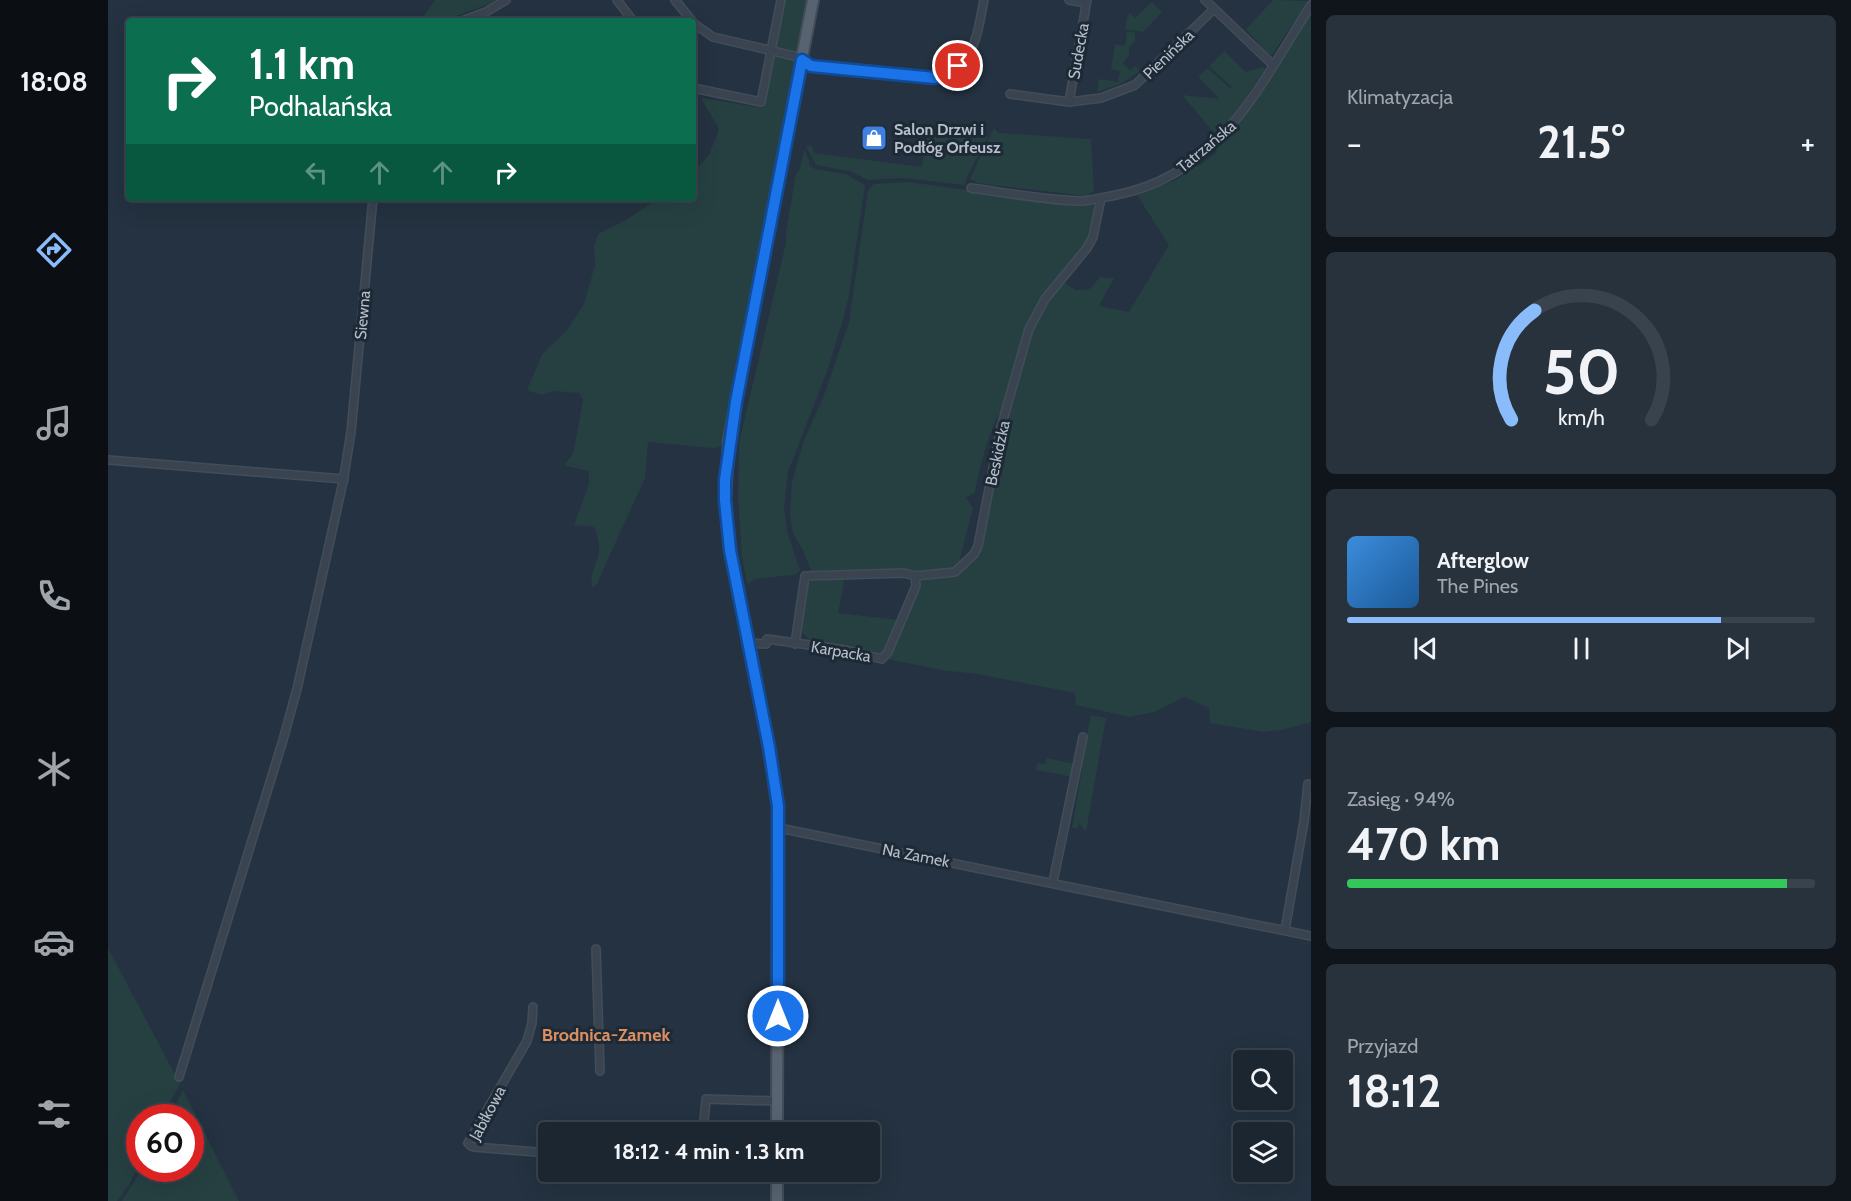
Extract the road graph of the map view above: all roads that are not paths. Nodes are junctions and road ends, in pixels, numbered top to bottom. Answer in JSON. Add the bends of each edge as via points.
{"nodes":[{"id":1,"x":506,"y":0,"type":"edge"},
{"id":2,"x":617,"y":0,"type":"edge"},
{"id":3,"x":675,"y":0,"type":"edge"},
{"id":4,"x":781,"y":0,"type":"edge"},
{"id":5,"x":813,"y":0,"type":"edge"},
{"id":6,"x":984,"y":0,"type":"edge"},
{"id":7,"x":1069,"y":0,"type":"edge"},
{"id":8,"x":1205,"y":0,"type":"edge"},
{"id":9,"x":1086,"y":2,"type":"edge"},
{"id":10,"x":1311,"y":5,"type":"edge"},
{"id":11,"x":1214,"y":9,"type":"junction"},
{"id":12,"x":470,"y":18,"type":"edge"},
{"id":13,"x":631,"y":18,"type":"edge"},
{"id":14,"x":689,"y":18,"type":"edge"},
{"id":15,"x":696,"y":25,"type":"edge"},
{"id":16,"x":771,"y":51,"type":"junction"},
{"id":17,"x":802,"y":60,"type":"junction"},
{"id":18,"x":1273,"y":65,"type":"junction"},
{"id":19,"x":696,"y":89,"type":"edge"},
{"id":20,"x":1010,"y":94,"type":"dead end"},
{"id":21,"x":1069,"y":102,"type":"junction"},
{"id":22,"x":971,"y":188,"type":"dead end"},
{"id":23,"x":1101,"y":198,"type":"junction"},
{"id":24,"x":373,"y":201,"type":"edge"},
{"id":25,"x":108,"y":460,"type":"edge"},
{"id":26,"x":344,"y":479,"type":"junction"},
{"id":27,"x":915,"y":576,"type":"junction"},
{"id":28,"x":749,"y":643,"type":"junction"},
{"id":29,"x":795,"y":644,"type":"junction"},
{"id":30,"x":1083,"y":737,"type":"dead end"},
{"id":31,"x":1308,"y":784,"type":"dead end"},
{"id":32,"x":779,"y":828,"type":"junction"},
{"id":33,"x":1053,"y":882,"type":"junction"},
{"id":34,"x":1286,"y":930,"type":"junction"},
{"id":35,"x":1311,"y":936,"type":"edge"},
{"id":36,"x":596,"y":949,"type":"dead end"},
{"id":37,"x":533,"y":1007,"type":"dead end"},
{"id":38,"x":600,"y":1071,"type":"dead end"},
{"id":39,"x":180,"y":1077,"type":"dead end"},
{"id":40,"x":777,"y":1101,"type":"junction"},
{"id":41,"x":704,"y":1122,"type":"edge"},
{"id":42,"x":777,"y":1122,"type":"edge"},
{"id":43,"x":538,"y":1151,"type":"edge"},
{"id":44,"x":777,"y":1182,"type":"edge"},
{"id":45,"x":777,"y":1201,"type":"edge"}],
"edges":[{"from":1,"to":12,"type":"street"},
{"from":2,"to":13,"type":"street"},
{"from":3,"to":14,"type":"street"},
{"from":4,"to":16,"type":"street"},
{"from":5,"to":17,"type":"main road"},
{"from":6,"to":17,"type":"street","via":[[977,38],[969,56],[946,75],[935,78],[811,66]]},
{"from":7,"to":9,"type":"street"},
{"from":8,"to":11,"type":"street"},
{"from":9,"to":21,"type":"street","name":"Sudecka"},
{"from":10,"to":18,"type":"street","name":"Tatrzańska"},
{"from":11,"to":18,"type":"street"},
{"from":11,"to":21,"type":"street","name":"Pienińska","via":[[1135,85],[1101,98]]},
{"from":15,"to":16,"type":"street","via":[[713,37]]},
{"from":16,"to":17,"type":"street"},
{"from":16,"to":19,"type":"street","via":[[761,102]]},
{"from":17,"to":28,"type":"main road","via":[[726,460],[727,523]]},
{"from":18,"to":23,"type":"street","name":"Tatrzańska","via":[[1241,116],[1196,158],[1173,174],[1133,192]]},
{"from":20,"to":21,"type":"street","name":"Pienińska"},
{"from":22,"to":23,"type":"street","name":"Tatrzańska","via":[[1082,201]]},
{"from":23,"to":27,"type":"street","name":"Beskidzka","via":[[1087,248],[1045,299],[1029,329],[1001,427],[978,546],[955,572]]},
{"from":24,"to":26,"type":"street","name":"Siewna"},
{"from":25,"to":26,"type":"street"},
{"from":26,"to":39,"type":"street","name":"Siewna","via":[[284,740]]},
{"from":27,"to":29,"type":"street","name":"Beskidzka","via":[[805,576]]},
{"from":27,"to":29,"type":"street","name":"Karpacka","via":[[916,586],[882,659]]},
{"from":28,"to":29,"type":"street","name":"Karpacka","via":[[766,644],[767,639]]},
{"from":28,"to":32,"type":"main road","via":[[776,789]]},
{"from":30,"to":33,"type":"street"},
{"from":31,"to":34,"type":"street"},
{"from":32,"to":33,"type":"street","name":"Na Zamek"},
{"from":32,"to":40,"type":"main road"},
{"from":33,"to":34,"type":"street","name":"Na Zamek"},
{"from":34,"to":35,"type":"street","name":"Na Zamek"},
{"from":36,"to":38,"type":"street"},
{"from":37,"to":43,"type":"street","name":"Jabłkowa","via":[[527,1041],[468,1143],[474,1147]]},
{"from":40,"to":41,"type":"street","via":[[705,1099]]},
{"from":40,"to":42,"type":"main road"},
{"from":44,"to":45,"type":"main road"}]}
